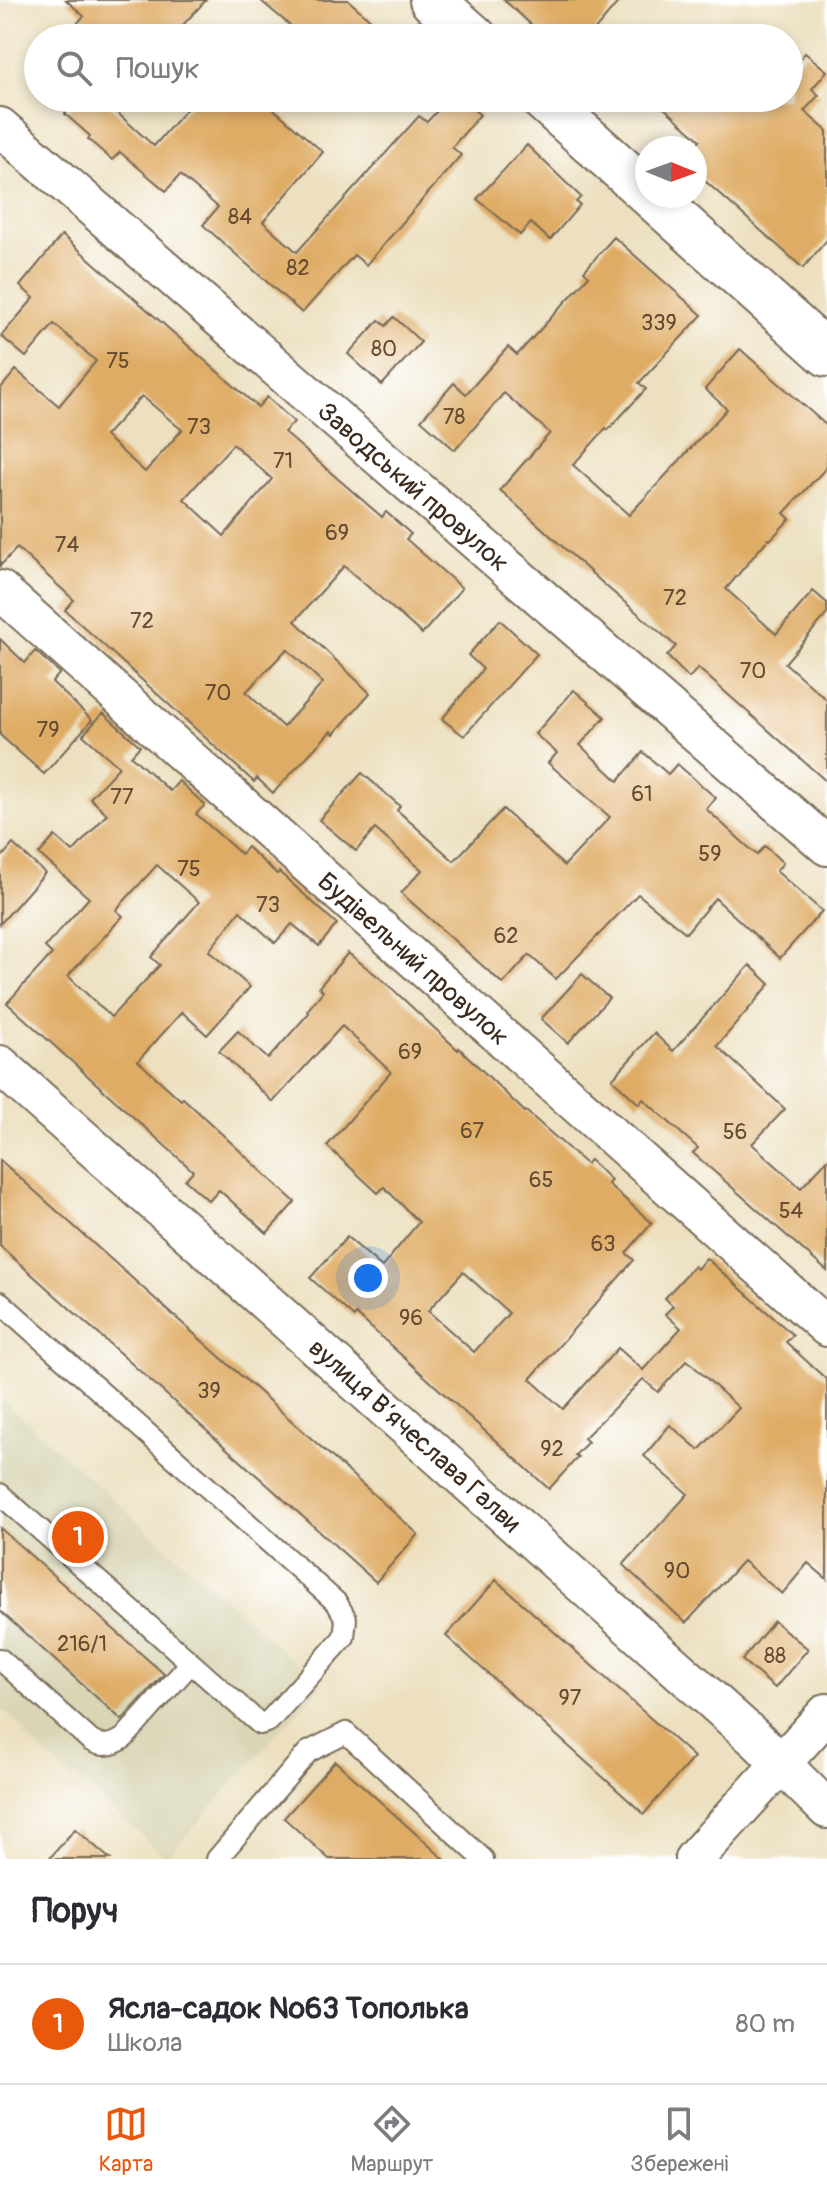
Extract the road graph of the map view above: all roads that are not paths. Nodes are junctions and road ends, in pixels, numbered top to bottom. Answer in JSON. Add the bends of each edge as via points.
{"nodes":[{"id":1,"x":432,"y":0,"type":"edge"},
{"id":2,"x":459,"y":24,"type":"edge"},
{"id":3,"x":558,"y":112,"type":"edge"},
{"id":4,"x":0,"y":127,"type":"edge"},
{"id":5,"x":635,"y":181,"type":"edge"},
{"id":6,"x":665,"y":208,"type":"edge"},
{"id":7,"x":827,"y":354,"type":"edge"},
{"id":8,"x":0,"y":590,"type":"edge"},
{"id":9,"x":827,"y":846,"type":"edge"},
{"id":10,"x":0,"y":1065,"type":"edge"},
{"id":11,"x":0,"y":1302,"type":"edge"},
{"id":12,"x":827,"y":1327,"type":"edge"},
{"id":13,"x":0,"y":1494,"type":"edge"},
{"id":14,"x":0,"y":1659,"type":"edge"},
{"id":15,"x":190,"y":1664,"type":"junction"},
{"id":16,"x":827,"y":1713,"type":"edge"},
{"id":17,"x":782,"y":1764,"type":"junction"},
{"id":18,"x":827,"y":1809,"type":"edge"},
{"id":19,"x":217,"y":1859,"type":"edge"},
{"id":20,"x":483,"y":1859,"type":"edge"},
{"id":21,"x":694,"y":1859,"type":"edge"}],
"edges":[{"from":1,"to":2,"type":"main road"},
{"from":3,"to":5,"type":"main road"},
{"from":4,"to":9,"type":"street","name":"Заводський провулок"},
{"from":6,"to":7,"type":"main road"},
{"from":8,"to":12,"type":"street","name":"Будівельний провулок"},
{"from":10,"to":17,"type":"street","name":"вулиця Вʼячеслава Галви"},
{"from":11,"to":15,"type":"lane","via":[[337,1603],[346,1619],[339,1645],[265,1724],[255,1722]]},
{"from":13,"to":15,"type":"lane"},
{"from":14,"to":15,"type":"lane","via":[[91,1741],[107,1745],[124,1738]]},
{"from":16,"to":17,"type":"street"},
{"from":17,"to":18,"type":"street","name":"вулиця Вʼячеслава Галви"},
{"from":17,"to":21,"type":"street"},
{"from":19,"to":20,"type":"lane","via":[[308,1752],[346,1733]]}]}
